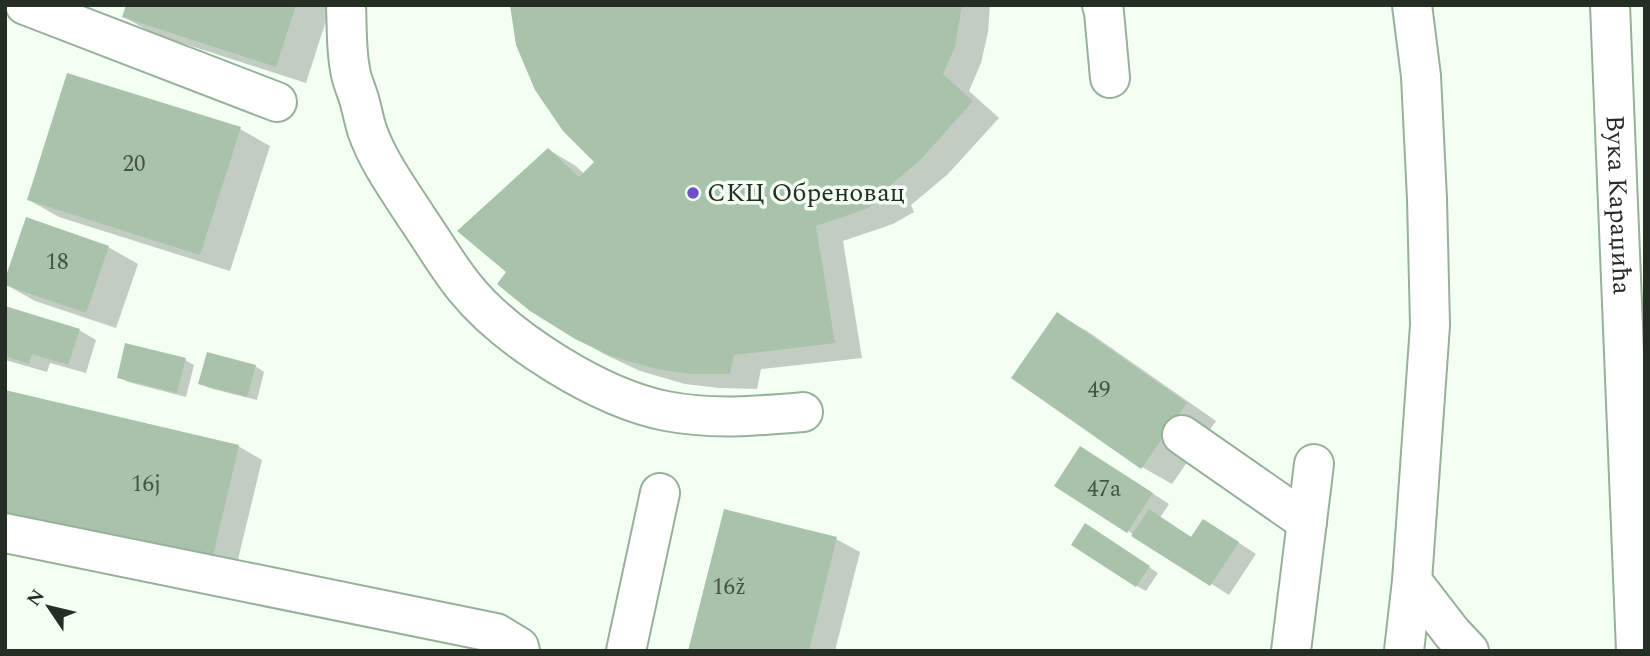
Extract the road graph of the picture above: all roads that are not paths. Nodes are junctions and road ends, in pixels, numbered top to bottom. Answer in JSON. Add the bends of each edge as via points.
{"nodes":[{"id":1,"x":20,"y":5,"type":"edge"},
{"id":2,"x":26,"y":5,"type":"edge"},
{"id":3,"x":346,"y":5,"type":"edge"},
{"id":4,"x":1102,"y":5,"type":"edge"},
{"id":5,"x":1412,"y":5,"type":"edge"},
{"id":6,"x":1610,"y":5,"type":"edge"},
{"id":7,"x":5,"y":29,"type":"edge"},
{"id":8,"x":1110,"y":78,"type":"dead end"},
{"id":9,"x":277,"y":102,"type":"dead end"},
{"id":10,"x":803,"y":412,"type":"dead end"},
{"id":11,"x":1182,"y":435,"type":"dead end"},
{"id":12,"x":1314,"y":464,"type":"dead end"},
{"id":13,"x":660,"y":493,"type":"dead end"},
{"id":14,"x":1307,"y":522,"type":"junction"},
{"id":15,"x":5,"y":533,"type":"edge"},
{"id":16,"x":1412,"y":580,"type":"junction"},
{"id":17,"x":1636,"y":633,"type":"edge"},
{"id":18,"x":520,"y":651,"type":"edge"},
{"id":19,"x":626,"y":651,"type":"edge"},
{"id":20,"x":1291,"y":651,"type":"edge"},
{"id":21,"x":1404,"y":651,"type":"edge"},
{"id":22,"x":1469,"y":651,"type":"edge"},
{"id":23,"x":1608,"y":651,"type":"edge"}],
"edges":[{"from":1,"to":7,"type":"street"},
{"from":2,"to":9,"type":"street"},
{"from":3,"to":10,"type":"street","via":[[349,69],[368,131],[392,180],[442,255],[492,315],[524,342],[587,381],[665,411],[712,417]]},
{"from":4,"to":8,"type":"street"},
{"from":5,"to":16,"type":"street","via":[[1421,76],[1430,325]]},
{"from":6,"to":17,"type":"street","name":"Вука Караџића"},
{"from":11,"to":14,"type":"street"},
{"from":12,"to":14,"type":"street"},
{"from":13,"to":19,"type":"street"},
{"from":14,"to":20,"type":"street"},
{"from":15,"to":18,"type":"street","via":[[496,633]]},
{"from":16,"to":21,"type":"street"},
{"from":16,"to":22,"type":"street"},
{"from":17,"to":23,"type":"street","name":"Вука Караџића"}]}
